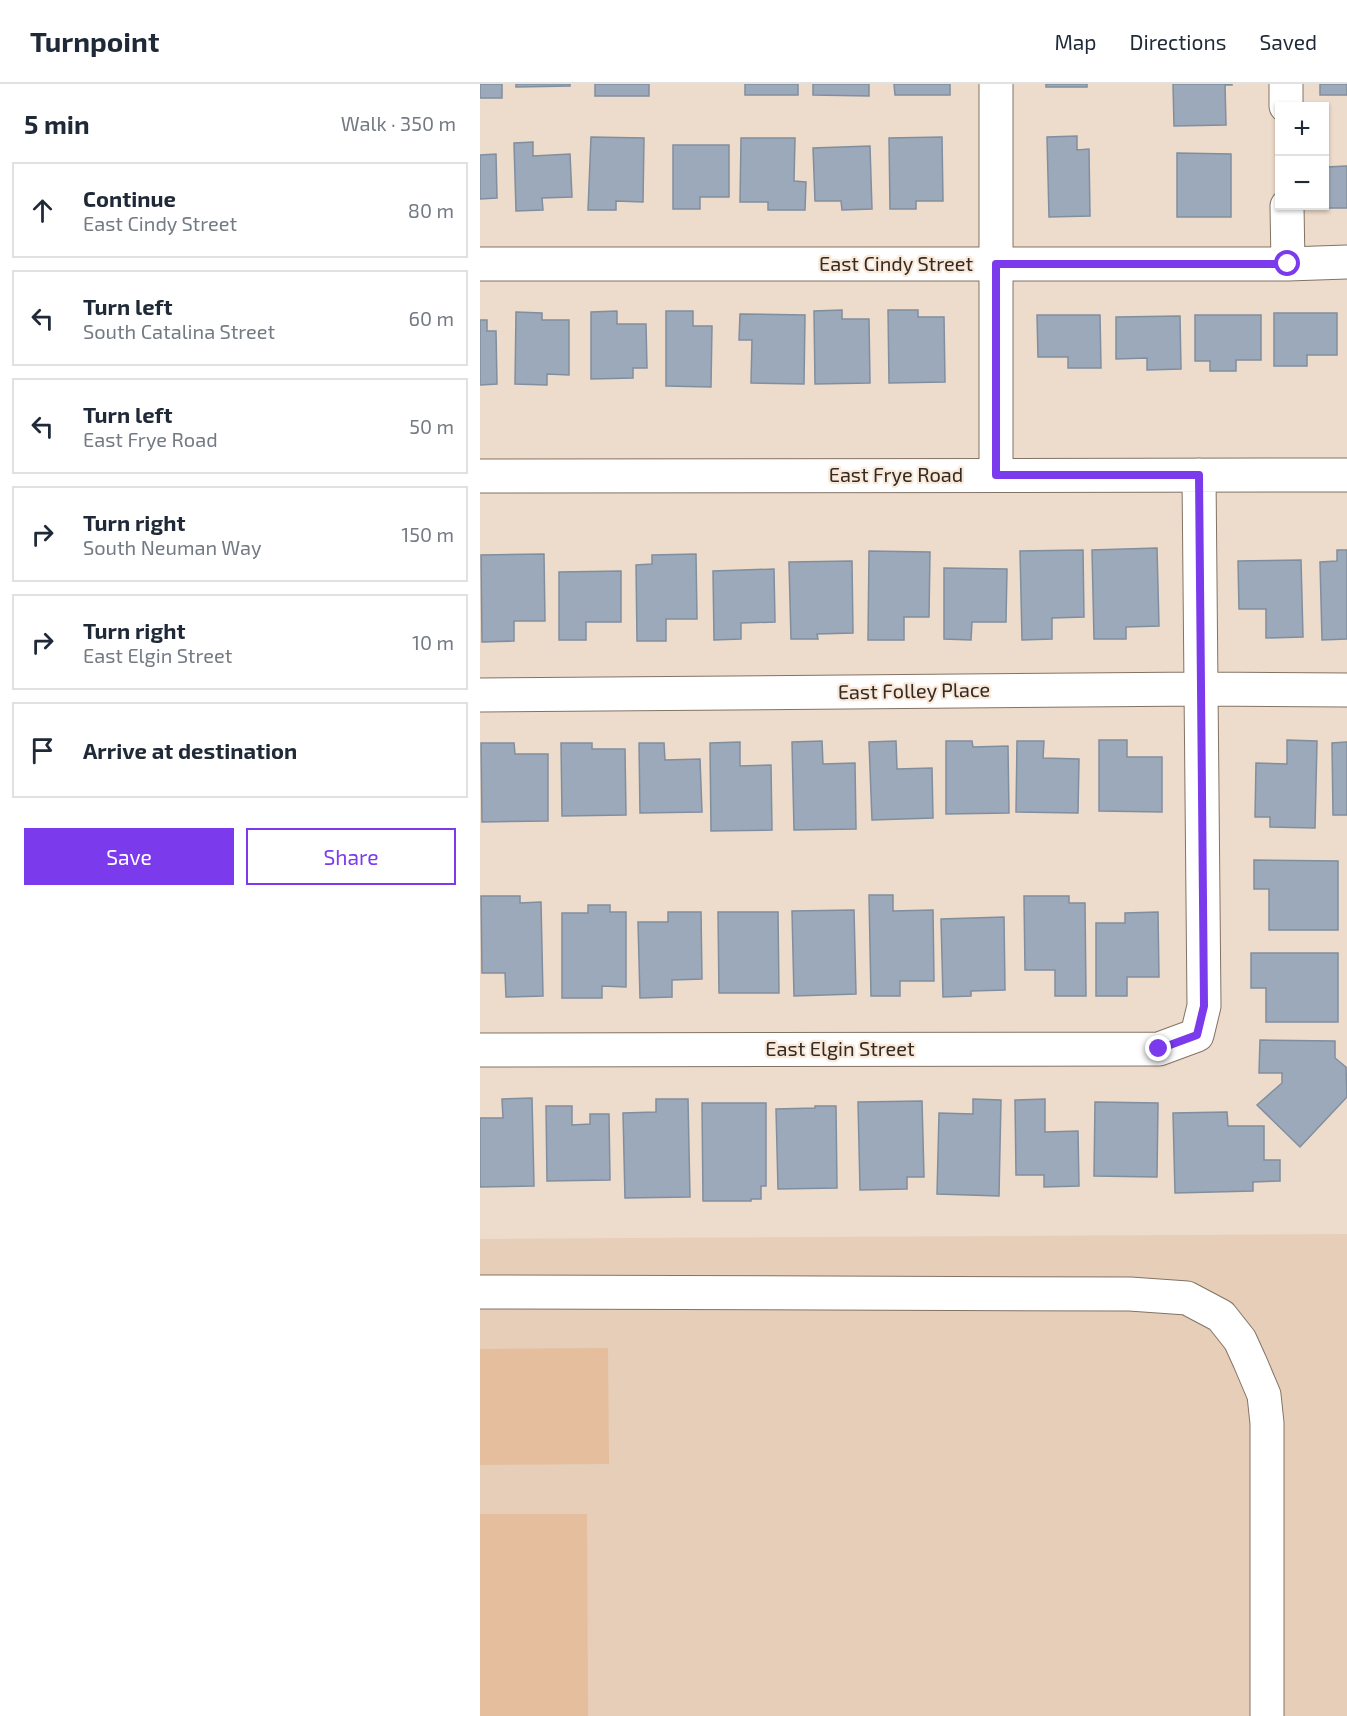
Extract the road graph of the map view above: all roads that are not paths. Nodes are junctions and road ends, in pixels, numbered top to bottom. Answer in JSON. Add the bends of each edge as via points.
{"nodes":[{"id":1,"x":996,"y":84,"type":"edge"},
{"id":2,"x":1286,"y":84,"type":"edge"},
{"id":3,"x":1286,"y":102,"type":"edge"},
{"id":4,"x":1287,"y":210,"type":"edge"},
{"id":5,"x":1347,"y":262,"type":"edge"},
{"id":6,"x":480,"y":264,"type":"edge"},
{"id":7,"x":996,"y":264,"type":"junction"},
{"id":8,"x":1288,"y":264,"type":"junction"},
{"id":9,"x":996,"y":475,"type":"junction"},
{"id":10,"x":1199,"y":475,"type":"junction"},
{"id":11,"x":1347,"y":475,"type":"edge"},
{"id":12,"x":480,"y":476,"type":"edge"},
{"id":13,"x":1201,"y":689,"type":"junction"},
{"id":14,"x":1347,"y":690,"type":"edge"},
{"id":15,"x":480,"y":695,"type":"edge"},
{"id":16,"x":480,"y":1050,"type":"edge"},
{"id":17,"x":480,"y":1292,"type":"edge"},
{"id":18,"x":1267,"y":1716,"type":"edge"}],
"edges":[{"from":1,"to":7,"type":"street"},
{"from":2,"to":3,"type":"street"},
{"from":4,"to":8,"type":"street"},
{"from":5,"to":8,"type":"street","name":"East Cindy Street"},
{"from":6,"to":7,"type":"street","name":"East Cindy Street"},
{"from":7,"to":8,"type":"street","name":"East Cindy Street"},
{"from":7,"to":9,"type":"street"},
{"from":9,"to":10,"type":"street","name":"East Frye Road"},
{"from":9,"to":12,"type":"street","name":"East Frye Road"},
{"from":10,"to":11,"type":"street","name":"East Frye Road"},
{"from":10,"to":13,"type":"street"},
{"from":13,"to":14,"type":"street","name":"East Folley Place"},
{"from":13,"to":15,"type":"street","name":"East Folley Place"},
{"from":13,"to":16,"type":"street","name":"East Elgin Street","via":[[1204,1006],[1197,1035],[1159,1049]]},
{"from":17,"to":18,"type":"street","via":[[1130,1294],[1187,1298],[1221,1316],[1240,1340],[1264,1395]]}]}
